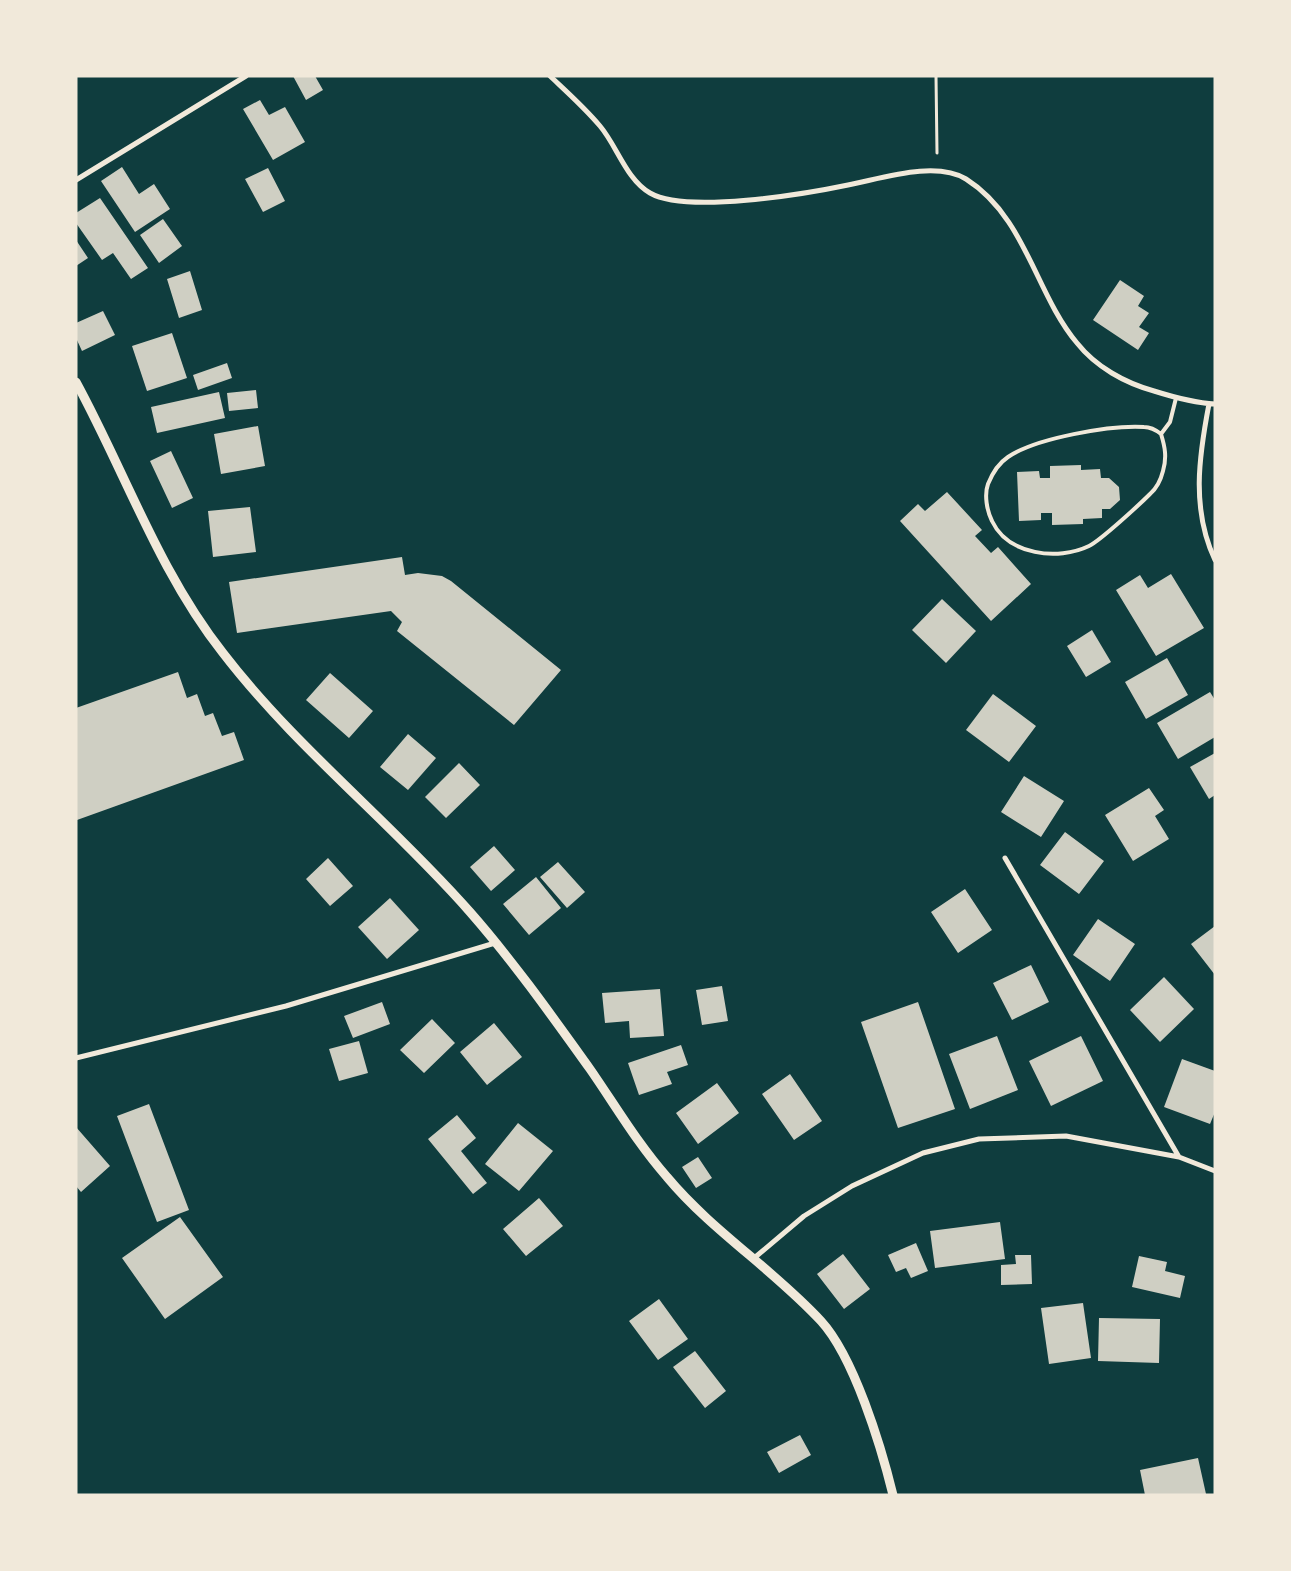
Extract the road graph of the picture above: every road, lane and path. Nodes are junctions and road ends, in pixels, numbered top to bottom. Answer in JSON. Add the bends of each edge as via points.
{"nodes":[{"id":1,"x":246,"y":76,"type":"edge"},
{"id":2,"x":550,"y":76,"type":"edge"},
{"id":3,"x":936,"y":76,"type":"edge"},
{"id":4,"x":937,"y":171,"type":"junction"},
{"id":5,"x":76,"y":180,"type":"edge"},
{"id":6,"x":76,"y":382,"type":"edge"},
{"id":7,"x":1176,"y":398,"type":"junction"},
{"id":8,"x":1212,"y":404,"type":"edge"},
{"id":9,"x":1161,"y":434,"type":"junction"},
{"id":10,"x":1215,"y":560,"type":"edge"},
{"id":11,"x":1005,"y":858,"type":"dead end"},
{"id":12,"x":495,"y":943,"type":"junction"},
{"id":13,"x":76,"y":1058,"type":"edge"},
{"id":14,"x":1180,"y":1156,"type":"junction"},
{"id":15,"x":1215,"y":1171,"type":"edge"},
{"id":16,"x":752,"y":1260,"type":"junction"},
{"id":17,"x":893,"y":1495,"type":"edge"}],
"edges":[{"from":1,"to":5,"type":"street"},
{"from":2,"to":4,"type":"street","via":[[602,128],[644,189],[668,200],[692,202],[774,196],[847,185],[897,173]]},
{"from":3,"to":4,"type":"path"},
{"from":4,"to":7,"type":"street","via":[[965,178],[1003,215],[1076,343],[1096,363],[1125,380]]},
{"from":6,"to":12,"type":"street","via":[[172,575],[198,620],[264,703],[464,905]]},
{"from":7,"to":8,"type":"street"},
{"from":7,"to":9,"type":"lane","via":[[1170,422]]},
{"from":8,"to":10,"type":"street","via":[[1201,447],[1198,498]]},
{"from":9,"to":9,"type":"lane","via":[[1144,427],[1103,430],[1034,444],[1006,457],[994,471],[986,489],[993,523],[1010,542],[1029,551],[1056,553],[1090,545],[1156,487],[1166,459]]},
{"from":11,"to":14,"type":"street"},
{"from":12,"to":13,"type":"street","via":[[286,1006]]},
{"from":12,"to":16,"type":"street","via":[[590,1069],[643,1148],[695,1207]]},
{"from":14,"to":15,"type":"street"},
{"from":14,"to":16,"type":"street","via":[[1066,1136],[1002,1137],[951,1145],[923,1153],[852,1186],[804,1216]]},
{"from":16,"to":17,"type":"street","via":[[823,1323],[845,1358],[873,1428]]}]}
